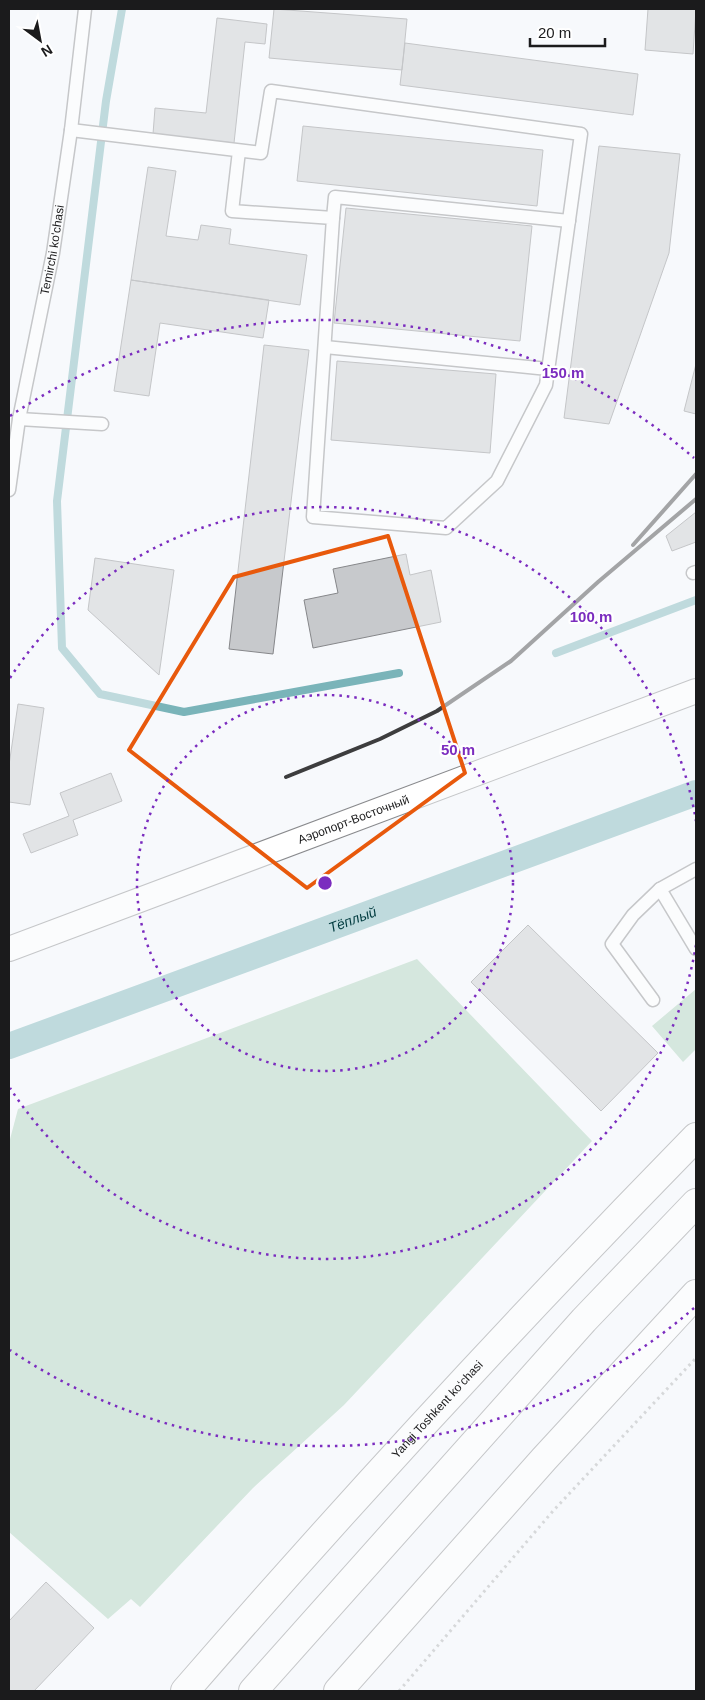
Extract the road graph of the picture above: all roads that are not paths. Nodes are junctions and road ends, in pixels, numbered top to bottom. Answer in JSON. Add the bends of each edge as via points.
{"nodes":[{"id":1,"x":85,"y":9,"type":"edge"},
{"id":2,"x":71,"y":130,"type":"junction"},
{"id":3,"x":238,"y":151,"type":"junction"},
{"id":4,"x":333,"y":218,"type":"junction"},
{"id":5,"x":569,"y":221,"type":"junction"},
{"id":6,"x":325,"y":347,"type":"junction"},
{"id":7,"x":548,"y":369,"type":"junction"},
{"id":8,"x":19,"y":419,"type":"junction"},
{"id":9,"x":102,"y":424,"type":"dead end"},
{"id":10,"x":9,"y":490,"type":"edge"},
{"id":11,"x":696,"y":691,"type":"edge"},
{"id":12,"x":696,"y":869,"type":"edge"},
{"id":13,"x":660,"y":889,"type":"junction"},
{"id":14,"x":9,"y":949,"type":"edge"},
{"id":15,"x":696,"y":949,"type":"edge"},
{"id":16,"x":652,"y":1000,"type":"dead end"},
{"id":17,"x":696,"y":1137,"type":"edge"},
{"id":18,"x":696,"y":1203,"type":"edge"},
{"id":19,"x":696,"y":1294,"type":"edge"},
{"id":20,"x":186,"y":1691,"type":"edge"},
{"id":21,"x":253,"y":1691,"type":"edge"},
{"id":22,"x":338,"y":1691,"type":"edge"}],
"edges":[{"from":1,"to":2,"type":"lane","name":"Temirchi ko'chasi"},
{"from":2,"to":3,"type":"lane"},
{"from":2,"to":8,"type":"lane","name":"Temirchi ko'chasi","via":[[53,253]]},
{"from":3,"to":4,"type":"lane","via":[[232,211]]},
{"from":3,"to":5,"type":"lane","via":[[260,153],[271,91],[581,134]]},
{"from":4,"to":5,"type":"lane","via":[[335,197]]},
{"from":4,"to":6,"type":"lane"},
{"from":5,"to":7,"type":"lane"},
{"from":6,"to":7,"type":"lane"},
{"from":6,"to":7,"type":"lane","via":[[314,518],[446,528],[498,481],[546,385]]},
{"from":8,"to":9,"type":"lane"},
{"from":8,"to":10,"type":"lane","name":"Temirchi ko'chasi"},
{"from":11,"to":14,"type":"street","name":"Аэропорт-Восточный"},
{"from":12,"to":13,"type":"lane"},
{"from":13,"to":15,"type":"lane"},
{"from":13,"to":16,"type":"lane","via":[[633,916],[612,944]]},
{"from":17,"to":20,"type":"main road","name":"Yangi Toshkent ko‘chasi","via":[[426,1421]]},
{"from":18,"to":21,"type":"main road","via":[[578,1327]]},
{"from":19,"to":22,"type":"main road","via":[[537,1466]]}]}
